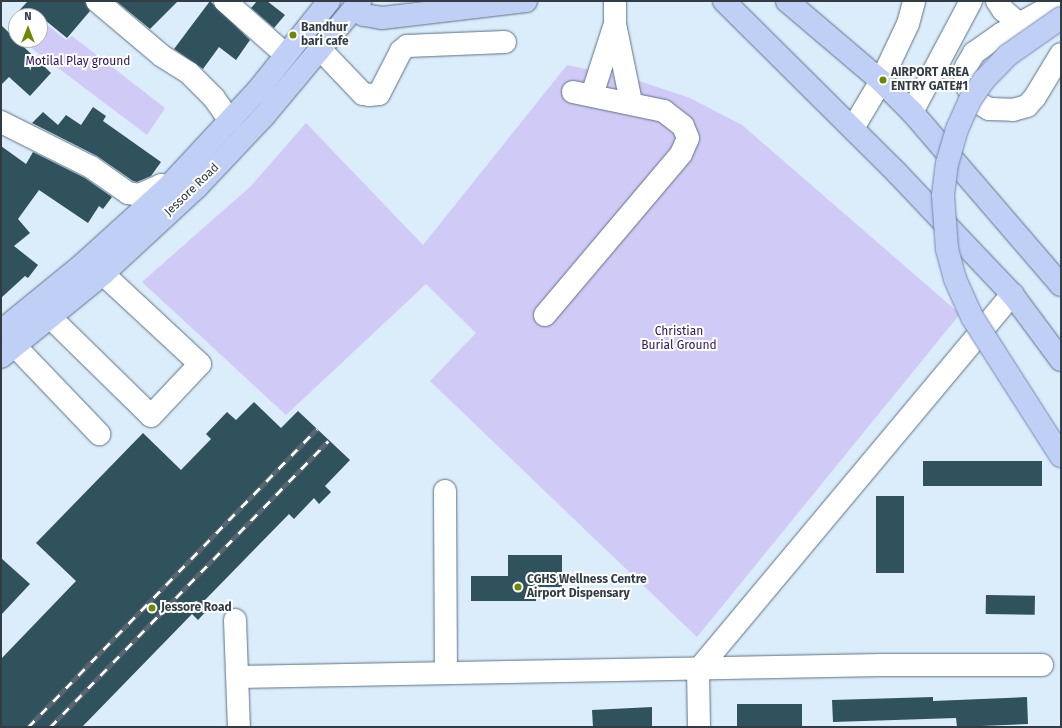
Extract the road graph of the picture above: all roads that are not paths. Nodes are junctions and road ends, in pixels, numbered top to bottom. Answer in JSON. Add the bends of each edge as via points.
{"nodes":[{"id":1,"x":97,"y":1,"type":"edge"},
{"id":2,"x":225,"y":1,"type":"edge"},
{"id":3,"x":330,"y":1,"type":"edge"},
{"id":4,"x":526,"y":1,"type":"edge"},
{"id":5,"x":615,"y":1,"type":"edge"},
{"id":6,"x":724,"y":1,"type":"edge"},
{"id":7,"x":787,"y":1,"type":"edge"},
{"id":8,"x":808,"y":1,"type":"edge"},
{"id":9,"x":914,"y":1,"type":"edge"},
{"id":10,"x":930,"y":1,"type":"edge"},
{"id":11,"x":971,"y":1,"type":"edge"},
{"id":12,"x":997,"y":1,"type":"edge"},
{"id":13,"x":1061,"y":1,"type":"edge"},
{"id":14,"x":357,"y":4,"type":"edge"},
{"id":15,"x":1061,"y":18,"type":"edge"},
{"id":16,"x":615,"y":24,"type":"junction"},
{"id":17,"x":908,"y":24,"type":"junction"},
{"id":18,"x":1019,"y":24,"type":"junction"},
{"id":19,"x":822,"y":32,"type":"junction"},
{"id":20,"x":505,"y":42,"type":"dead end"},
{"id":21,"x":320,"y":49,"type":"junction"},
{"id":22,"x":1061,"y":54,"type":"edge"},
{"id":23,"x":286,"y":55,"type":"junction"},
{"id":24,"x":881,"y":81,"type":"junction"},
{"id":25,"x":632,"y":102,"type":"junction"},
{"id":26,"x":912,"y":112,"type":"junction"},
{"id":27,"x":230,"y":121,"type":"junction"},
{"id":28,"x":1,"y":122,"type":"edge"},
{"id":29,"x":853,"y":128,"type":"junction"},
{"id":30,"x":174,"y":194,"type":"junction"},
{"id":31,"x":103,"y":274,"type":"junction"},
{"id":32,"x":1061,"y":285,"type":"edge"},
{"id":33,"x":1012,"y":294,"type":"junction"},
{"id":34,"x":545,"y":315,"type":"dead end"},
{"id":35,"x":50,"y":317,"type":"junction"},
{"id":36,"x":6,"y":345,"type":"edge"},
{"id":37,"x":1061,"y":360,"type":"edge"},
{"id":38,"x":100,"y":434,"type":"dead end"},
{"id":39,"x":1061,"y":456,"type":"edge"},
{"id":40,"x":444,"y":491,"type":"dead end"},
{"id":41,"x":235,"y":620,"type":"dead end"},
{"id":42,"x":1042,"y":665,"type":"dead end"},
{"id":43,"x":698,"y":670,"type":"junction"},
{"id":44,"x":446,"y":673,"type":"junction"},
{"id":45,"x":238,"y":676,"type":"junction"},
{"id":46,"x":239,"y":727,"type":"edge"},
{"id":47,"x":699,"y":727,"type":"edge"}],
"edges":[{"from":1,"to":27,"type":"street","via":[[162,56],[189,73],[214,98]]},
{"from":2,"to":23,"type":"street"},
{"from":3,"to":23,"type":"main road","name":"Jessore Road"},
{"from":4,"to":14,"type":"main road","via":[[382,18],[364,15]]},
{"from":5,"to":16,"type":"street"},
{"from":6,"to":29,"type":"main road"},
{"from":7,"to":19,"type":"main road"},
{"from":8,"to":19,"type":"main road"},
{"from":9,"to":17,"type":"street"},
{"from":10,"to":17,"type":"street"},
{"from":11,"to":26,"type":"street"},
{"from":12,"to":18,"type":"street"},
{"from":13,"to":18,"type":"street"},
{"from":14,"to":21,"type":"main road","name":"Jessore Road"},
{"from":15,"to":39,"type":"main road","bridge":true,"via":[[1008,55],[984,80],[970,100],[957,129],[947,164],[943,195],[947,249],[955,279],[972,317]]},
{"from":16,"to":25,"type":"street"},
{"from":16,"to":25,"type":"street","via":[[583,94]]},
{"from":17,"to":24,"type":"street"},
{"from":18,"to":22,"type":"street","via":[[984,44],[974,53],[966,67],[968,88],[977,102],[989,109],[1000,110],[1027,106],[1035,98]]},
{"from":19,"to":24,"type":"main road"},
{"from":20,"to":21,"type":"street","via":[[407,46],[401,51],[380,94],[369,95],[363,94]]},
{"from":21,"to":30,"type":"main road","name":"Jessore Road","via":[[264,116]]},
{"from":23,"to":27,"type":"main road","name":"Jessore Road"},
{"from":24,"to":26,"type":"main road"},
{"from":24,"to":29,"type":"street"},
{"from":25,"to":34,"type":"street","via":[[664,111],[674,117],[683,126],[688,138],[686,146]]},
{"from":26,"to":32,"type":"main road"},
{"from":27,"to":30,"type":"main road","name":"Jessore Road"},
{"from":28,"to":30,"type":"street","via":[[91,167],[128,193],[139,195],[161,185]]},
{"from":29,"to":33,"type":"main road"},
{"from":30,"to":31,"type":"main road","name":"Jessore Road"},
{"from":30,"to":36,"type":"main road","name":"Jessore Road","via":[[82,265]]},
{"from":31,"to":35,"type":"main road","name":"Jessore Road"},
{"from":31,"to":35,"type":"street","via":[[200,364],[151,416]]},
{"from":33,"to":37,"type":"main road"},
{"from":33,"to":43,"type":"street"},
{"from":35,"to":36,"type":"main road","name":"Jessore Road"},
{"from":36,"to":38,"type":"street"},
{"from":40,"to":44,"type":"street"},
{"from":41,"to":45,"type":"street"},
{"from":42,"to":43,"type":"street","via":[[882,665]]},
{"from":43,"to":44,"type":"street"},
{"from":43,"to":47,"type":"street"},
{"from":44,"to":45,"type":"street"},
{"from":45,"to":46,"type":"street"}]}
